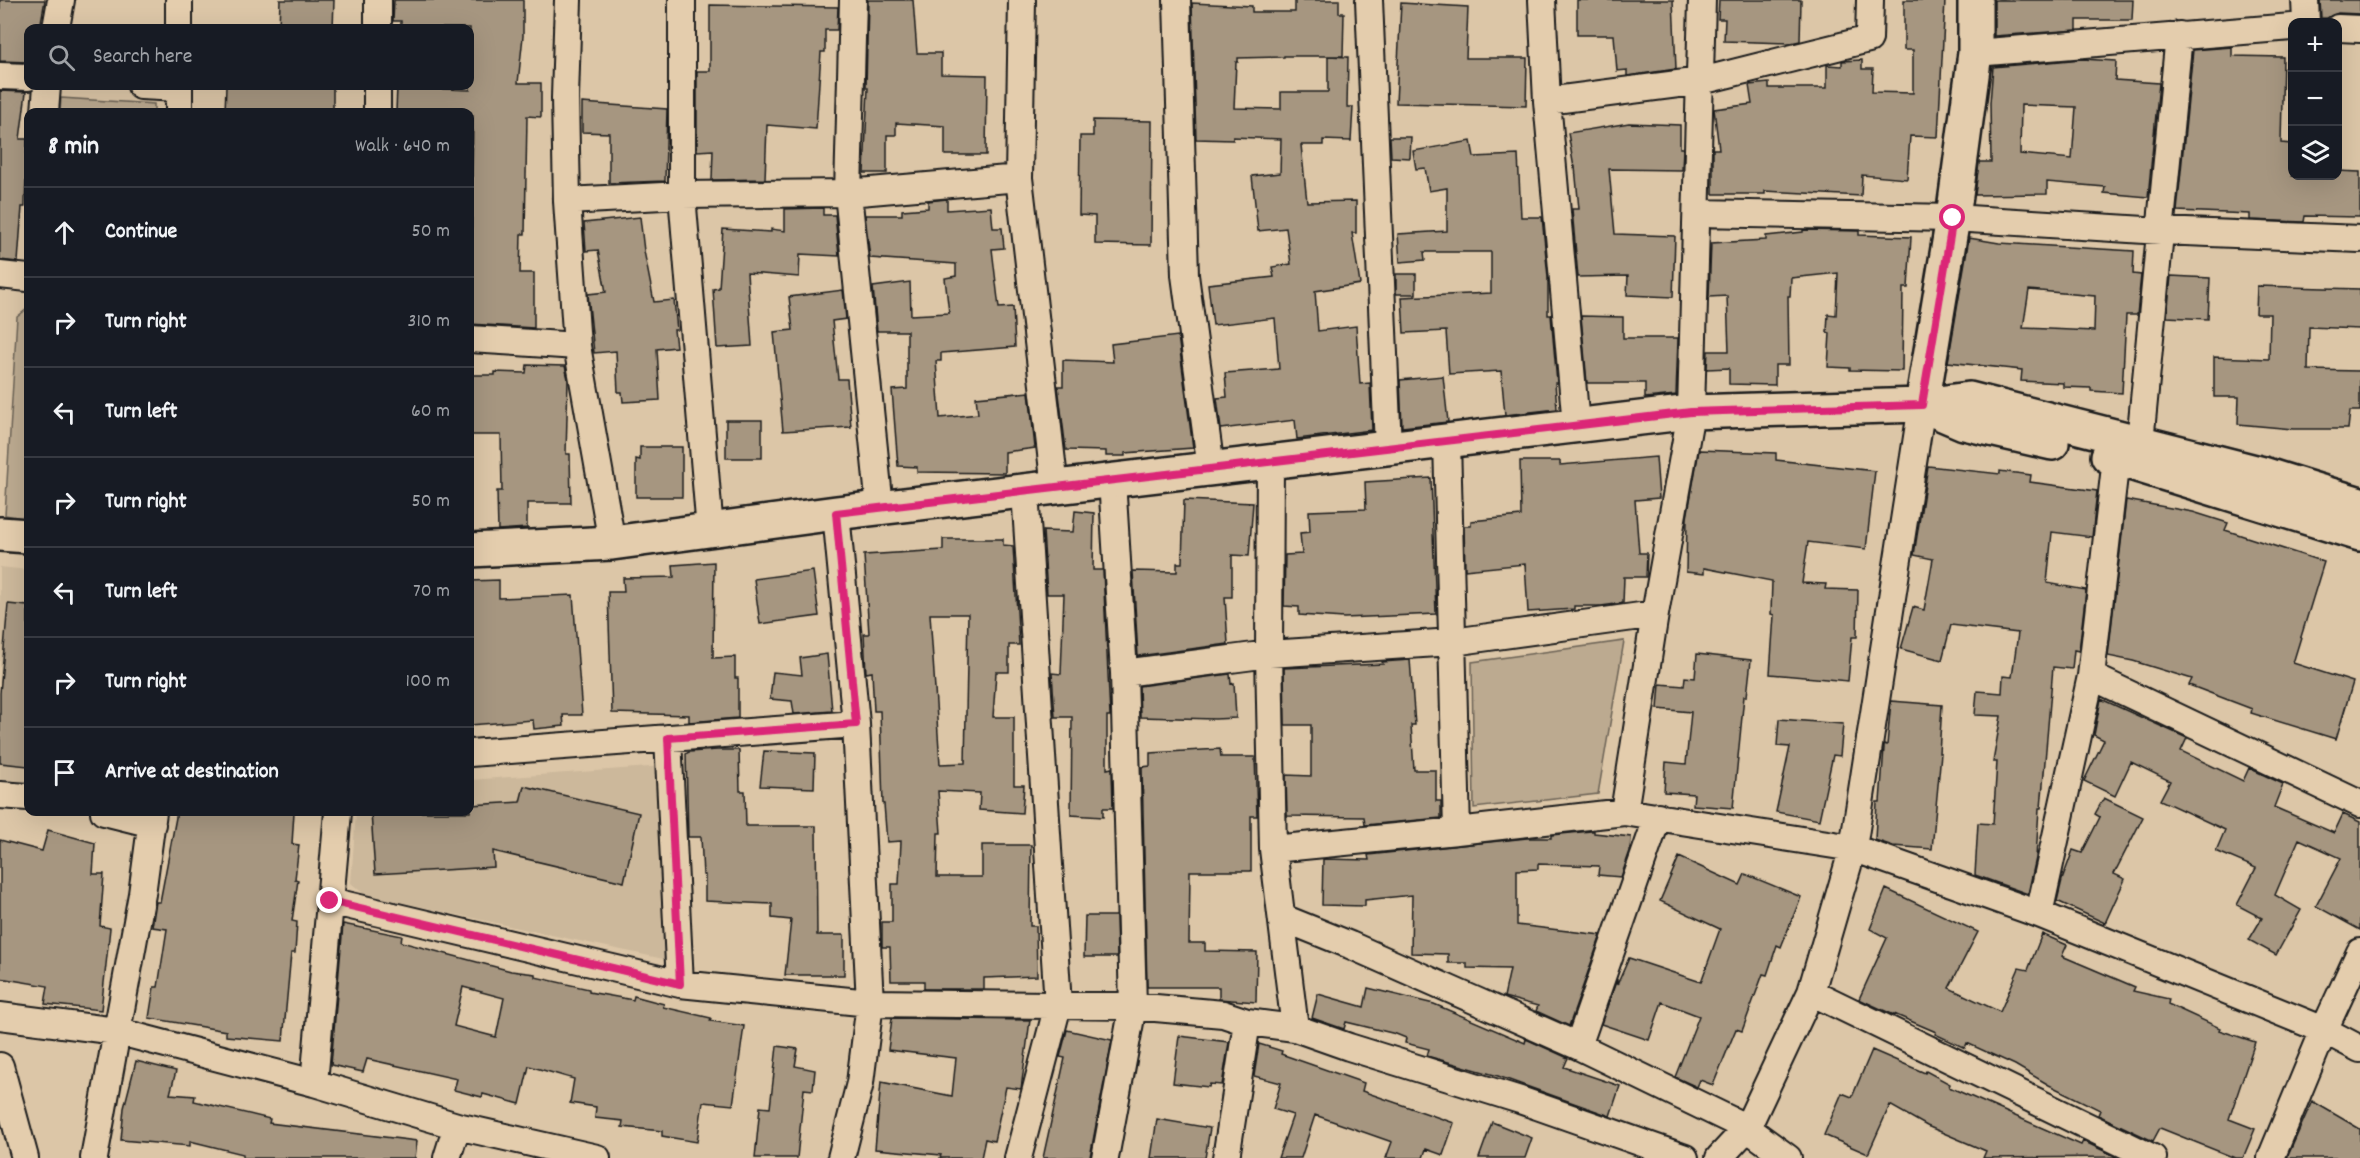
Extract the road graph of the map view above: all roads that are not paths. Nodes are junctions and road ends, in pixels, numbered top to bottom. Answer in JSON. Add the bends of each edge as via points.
{"nodes":[{"id":1,"x":61,"y":0,"type":"edge"},
{"id":2,"x":179,"y":0,"type":"edge"},
{"id":3,"x":378,"y":0,"type":"edge"},
{"id":4,"x":568,"y":0,"type":"edge"},
{"id":5,"x":682,"y":0,"type":"edge"},
{"id":6,"x":853,"y":0,"type":"edge"},
{"id":7,"x":1022,"y":0,"type":"edge"},
{"id":8,"x":1177,"y":0,"type":"edge"},
{"id":9,"x":1369,"y":0,"type":"edge"},
{"id":10,"x":1542,"y":0,"type":"edge"},
{"id":11,"x":1702,"y":0,"type":"edge"},
{"id":12,"x":1869,"y":0,"type":"edge"},
{"id":13,"x":1975,"y":0,"type":"edge"},
{"id":14,"x":2306,"y":0,"type":"edge"},
{"id":15,"x":2306,"y":18,"type":"edge"},
{"id":16,"x":57,"y":24,"type":"edge"},
{"id":17,"x":179,"y":24,"type":"edge"},
{"id":18,"x":378,"y":24,"type":"edge"},
{"id":19,"x":2288,"y":27,"type":"edge"},
{"id":20,"x":2342,"y":28,"type":"edge"},
{"id":21,"x":2360,"y":29,"type":"edge"},
{"id":22,"x":2179,"y":35,"type":"junction"},
{"id":23,"x":1975,"y":53,"type":"junction"},
{"id":24,"x":0,"y":76,"type":"edge"},
{"id":25,"x":24,"y":77,"type":"edge"},
{"id":26,"x":1701,"y":81,"type":"junction"},
{"id":27,"x":47,"y":90,"type":"edge"},
{"id":28,"x":158,"y":90,"type":"edge"},
{"id":29,"x":377,"y":90,"type":"edge"},
{"id":30,"x":179,"y":95,"type":"edge"},
{"id":31,"x":1547,"y":101,"type":"junction"},
{"id":32,"x":45,"y":108,"type":"edge"},
{"id":33,"x":377,"y":108,"type":"edge"},
{"id":34,"x":1019,"y":178,"type":"junction"},
{"id":35,"x":848,"y":194,"type":"junction"},
{"id":36,"x":682,"y":195,"type":"junction"},
{"id":37,"x":567,"y":201,"type":"junction"},
{"id":38,"x":1698,"y":213,"type":"junction"},
{"id":39,"x":1953,"y":218,"type":"junction"},
{"id":40,"x":2161,"y":231,"type":"junction"},
{"id":41,"x":2360,"y":239,"type":"edge"},
{"id":42,"x":0,"y":275,"type":"edge"},
{"id":43,"x":24,"y":278,"type":"edge"},
{"id":44,"x":474,"y":339,"type":"edge"},
{"id":45,"x":577,"y":346,"type":"junction"},
{"id":46,"x":1922,"y":405,"type":"junction"},
{"id":47,"x":1691,"y":412,"type":"junction"},
{"id":48,"x":1576,"y":425,"type":"junction"},
{"id":49,"x":1447,"y":441,"type":"junction"},
{"id":50,"x":1388,"y":448,"type":"junction"},
{"id":51,"x":2128,"y":450,"type":"junction"},
{"id":52,"x":1269,"y":462,"type":"junction"},
{"id":53,"x":1211,"y":469,"type":"junction"},
{"id":54,"x":1112,"y":480,"type":"junction"},
{"id":55,"x":1040,"y":489,"type":"junction"},
{"id":56,"x":2360,"y":504,"type":"edge"},
{"id":57,"x":880,"y":508,"type":"junction"},
{"id":58,"x":836,"y":513,"type":"junction"},
{"id":59,"x":710,"y":531,"type":"junction"},
{"id":60,"x":0,"y":534,"type":"edge"},
{"id":61,"x":2360,"y":534,"type":"edge"},
{"id":62,"x":24,"y":536,"type":"edge"},
{"id":63,"x":612,"y":543,"type":"junction"},
{"id":64,"x":474,"y":550,"type":"edge"},
{"id":65,"x":1655,"y":614,"type":"junction"},
{"id":66,"x":1453,"y":642,"type":"junction"},
{"id":67,"x":1269,"y":654,"type":"junction"},
{"id":68,"x":1124,"y":673,"type":"junction"},
{"id":69,"x":2091,"y":675,"type":"junction"},
{"id":70,"x":856,"y":724,"type":"junction"},
{"id":71,"x":668,"y":738,"type":"junction"},
{"id":72,"x":474,"y":753,"type":"edge"},
{"id":73,"x":0,"y":795,"type":"edge"},
{"id":74,"x":24,"y":797,"type":"edge"},
{"id":75,"x":2360,"y":804,"type":"edge"},
{"id":76,"x":1624,"y":812,"type":"junction"},
{"id":77,"x":136,"y":816,"type":"edge"},
{"id":78,"x":338,"y":816,"type":"edge"},
{"id":79,"x":1658,"y":816,"type":"junction"},
{"id":80,"x":152,"y":818,"type":"edge"},
{"id":81,"x":1457,"y":831,"type":"junction"},
{"id":82,"x":1853,"y":848,"type":"junction"},
{"id":83,"x":1273,"y":849,"type":"junction"},
{"id":84,"x":330,"y":901,"type":"junction"},
{"id":85,"x":2039,"y":914,"type":"junction"},
{"id":86,"x":1283,"y":918,"type":"junction"},
{"id":87,"x":2360,"y":952,"type":"edge"},
{"id":88,"x":680,"y":984,"type":"junction"},
{"id":89,"x":1811,"y":992,"type":"junction"},
{"id":90,"x":870,"y":1003,"type":"junction"},
{"id":91,"x":1058,"y":1005,"type":"junction"},
{"id":92,"x":1133,"y":1006,"type":"junction"},
{"id":93,"x":0,"y":1016,"type":"edge"},
{"id":94,"x":1247,"y":1022,"type":"junction"},
{"id":95,"x":1295,"y":1028,"type":"junction"},
{"id":96,"x":2324,"y":1030,"type":"junction"},
{"id":97,"x":116,"y":1031,"type":"junction"},
{"id":98,"x":1578,"y":1046,"type":"junction"},
{"id":99,"x":2360,"y":1049,"type":"edge"},
{"id":100,"x":0,"y":1066,"type":"edge"},
{"id":101,"x":314,"y":1083,"type":"junction"},
{"id":102,"x":457,"y":1126,"type":"junction"},
{"id":103,"x":1747,"y":1128,"type":"junction"},
{"id":104,"x":25,"y":1158,"type":"edge"},
{"id":105,"x":94,"y":1158,"type":"edge"},
{"id":106,"x":447,"y":1158,"type":"edge"},
{"id":107,"x":597,"y":1158,"type":"edge"},
{"id":108,"x":841,"y":1158,"type":"edge"},
{"id":109,"x":1018,"y":1158,"type":"edge"},
{"id":110,"x":1105,"y":1158,"type":"edge"},
{"id":111,"x":1226,"y":1158,"type":"edge"},
{"id":112,"x":1685,"y":1158,"type":"edge"},
{"id":113,"x":1719,"y":1158,"type":"edge"},
{"id":114,"x":1788,"y":1158,"type":"edge"},
{"id":115,"x":2153,"y":1158,"type":"edge"},
{"id":116,"x":2271,"y":1158,"type":"edge"}],
"edges":[{"from":1,"to":16,"type":"street"},
{"from":2,"to":17,"type":"street"},
{"from":3,"to":18,"type":"street"},
{"from":4,"to":37,"type":"street"},
{"from":5,"to":36,"type":"street"},
{"from":6,"to":35,"type":"street"},
{"from":7,"to":34,"type":"street"},
{"from":8,"to":53,"type":"street","via":[[1185,275]]},
{"from":9,"to":50,"type":"street"},
{"from":10,"to":31,"type":"street"},
{"from":11,"to":26,"type":"street"},
{"from":12,"to":26,"type":"street","via":[[1869,39]]},
{"from":13,"to":23,"type":"main road"},
{"from":14,"to":15,"type":"street"},
{"from":19,"to":22,"type":"street"},
{"from":20,"to":21,"type":"street"},
{"from":22,"to":23,"type":"street"},
{"from":22,"to":40,"type":"street"},
{"from":23,"to":39,"type":"main road"},
{"from":24,"to":25,"type":"street"},
{"from":26,"to":31,"type":"street"},
{"from":26,"to":38,"type":"street"},
{"from":27,"to":32,"type":"street"},
{"from":28,"to":30,"type":"street"},
{"from":29,"to":33,"type":"street"},
{"from":31,"to":48,"type":"street"},
{"from":34,"to":35,"type":"street"},
{"from":34,"to":55,"type":"street"},
{"from":35,"to":36,"type":"street"},
{"from":35,"to":57,"type":"street"},
{"from":36,"to":37,"type":"street"},
{"from":36,"to":59,"type":"street"},
{"from":37,"to":45,"type":"street"},
{"from":38,"to":39,"type":"street"},
{"from":38,"to":47,"type":"street"},
{"from":39,"to":40,"type":"street"},
{"from":39,"to":46,"type":"main road"},
{"from":40,"to":41,"type":"street"},
{"from":40,"to":51,"type":"street"},
{"from":42,"to":43,"type":"street"},
{"from":44,"to":45,"type":"street"},
{"from":45,"to":63,"type":"street"},
{"from":46,"to":47,"type":"main road"},
{"from":46,"to":51,"type":"main road","via":[[1969,399]]},
{"from":46,"to":82,"type":"street"},
{"from":47,"to":48,"type":"main road"},
{"from":47,"to":65,"type":"street"},
{"from":48,"to":49,"type":"main road"},
{"from":49,"to":50,"type":"main road"},
{"from":49,"to":66,"type":"street"},
{"from":50,"to":52,"type":"main road"},
{"from":51,"to":56,"type":"main road","via":[[2264,474]]},
{"from":51,"to":61,"type":"main road"},
{"from":51,"to":69,"type":"street"},
{"from":52,"to":53,"type":"main road"},
{"from":52,"to":67,"type":"street"},
{"from":53,"to":54,"type":"main road"},
{"from":54,"to":55,"type":"main road"},
{"from":54,"to":68,"type":"street"},
{"from":55,"to":57,"type":"main road"},
{"from":55,"to":91,"type":"street"},
{"from":57,"to":58,"type":"main road"},
{"from":58,"to":59,"type":"main road"},
{"from":58,"to":70,"type":"street"},
{"from":59,"to":63,"type":"main road"},
{"from":60,"to":62,"type":"main road"},
{"from":63,"to":64,"type":"main road"},
{"from":65,"to":66,"type":"street"},
{"from":65,"to":76,"type":"street"},
{"from":66,"to":67,"type":"street"},
{"from":66,"to":81,"type":"street"},
{"from":67,"to":68,"type":"street"},
{"from":67,"to":83,"type":"street"},
{"from":68,"to":92,"type":"street"},
{"from":69,"to":75,"type":"street"},
{"from":69,"to":85,"type":"street"},
{"from":70,"to":71,"type":"street"},
{"from":70,"to":90,"type":"street"},
{"from":71,"to":72,"type":"street"},
{"from":71,"to":88,"type":"street"},
{"from":73,"to":74,"type":"street"},
{"from":76,"to":79,"type":"street"},
{"from":76,"to":81,"type":"street"},
{"from":77,"to":80,"type":"street"},
{"from":78,"to":84,"type":"street"},
{"from":79,"to":82,"type":"street"},
{"from":79,"to":98,"type":"street"},
{"from":80,"to":97,"type":"street"},
{"from":81,"to":83,"type":"street"},
{"from":82,"to":85,"type":"street"},
{"from":82,"to":89,"type":"street"},
{"from":83,"to":86,"type":"street"},
{"from":84,"to":88,"type":"street"},
{"from":84,"to":101,"type":"street"},
{"from":85,"to":96,"type":"street"},
{"from":86,"to":95,"type":"street"},
{"from":86,"to":98,"type":"street"},
{"from":87,"to":96,"type":"street"},
{"from":88,"to":90,"type":"street"},
{"from":89,"to":103,"type":"street"},
{"from":89,"to":115,"type":"street"},
{"from":90,"to":91,"type":"street"},
{"from":90,"to":108,"type":"street","via":[[860,1083]]},
{"from":91,"to":92,"type":"street"},
{"from":91,"to":109,"type":"street"},
{"from":92,"to":94,"type":"street","via":[[1223,1014]]},
{"from":92,"to":110,"type":"street"},
{"from":93,"to":97,"type":"street"},
{"from":94,"to":95,"type":"street"},
{"from":94,"to":111,"type":"street"},
{"from":95,"to":112,"type":"street"},
{"from":96,"to":99,"type":"street"},
{"from":96,"to":116,"type":"street"},
{"from":97,"to":101,"type":"street"},
{"from":97,"to":105,"type":"street"},
{"from":98,"to":103,"type":"street"},
{"from":100,"to":104,"type":"street"},
{"from":101,"to":102,"type":"street"},
{"from":102,"to":106,"type":"street"},
{"from":102,"to":107,"type":"street"},
{"from":103,"to":113,"type":"street"},
{"from":103,"to":114,"type":"street"}]}
